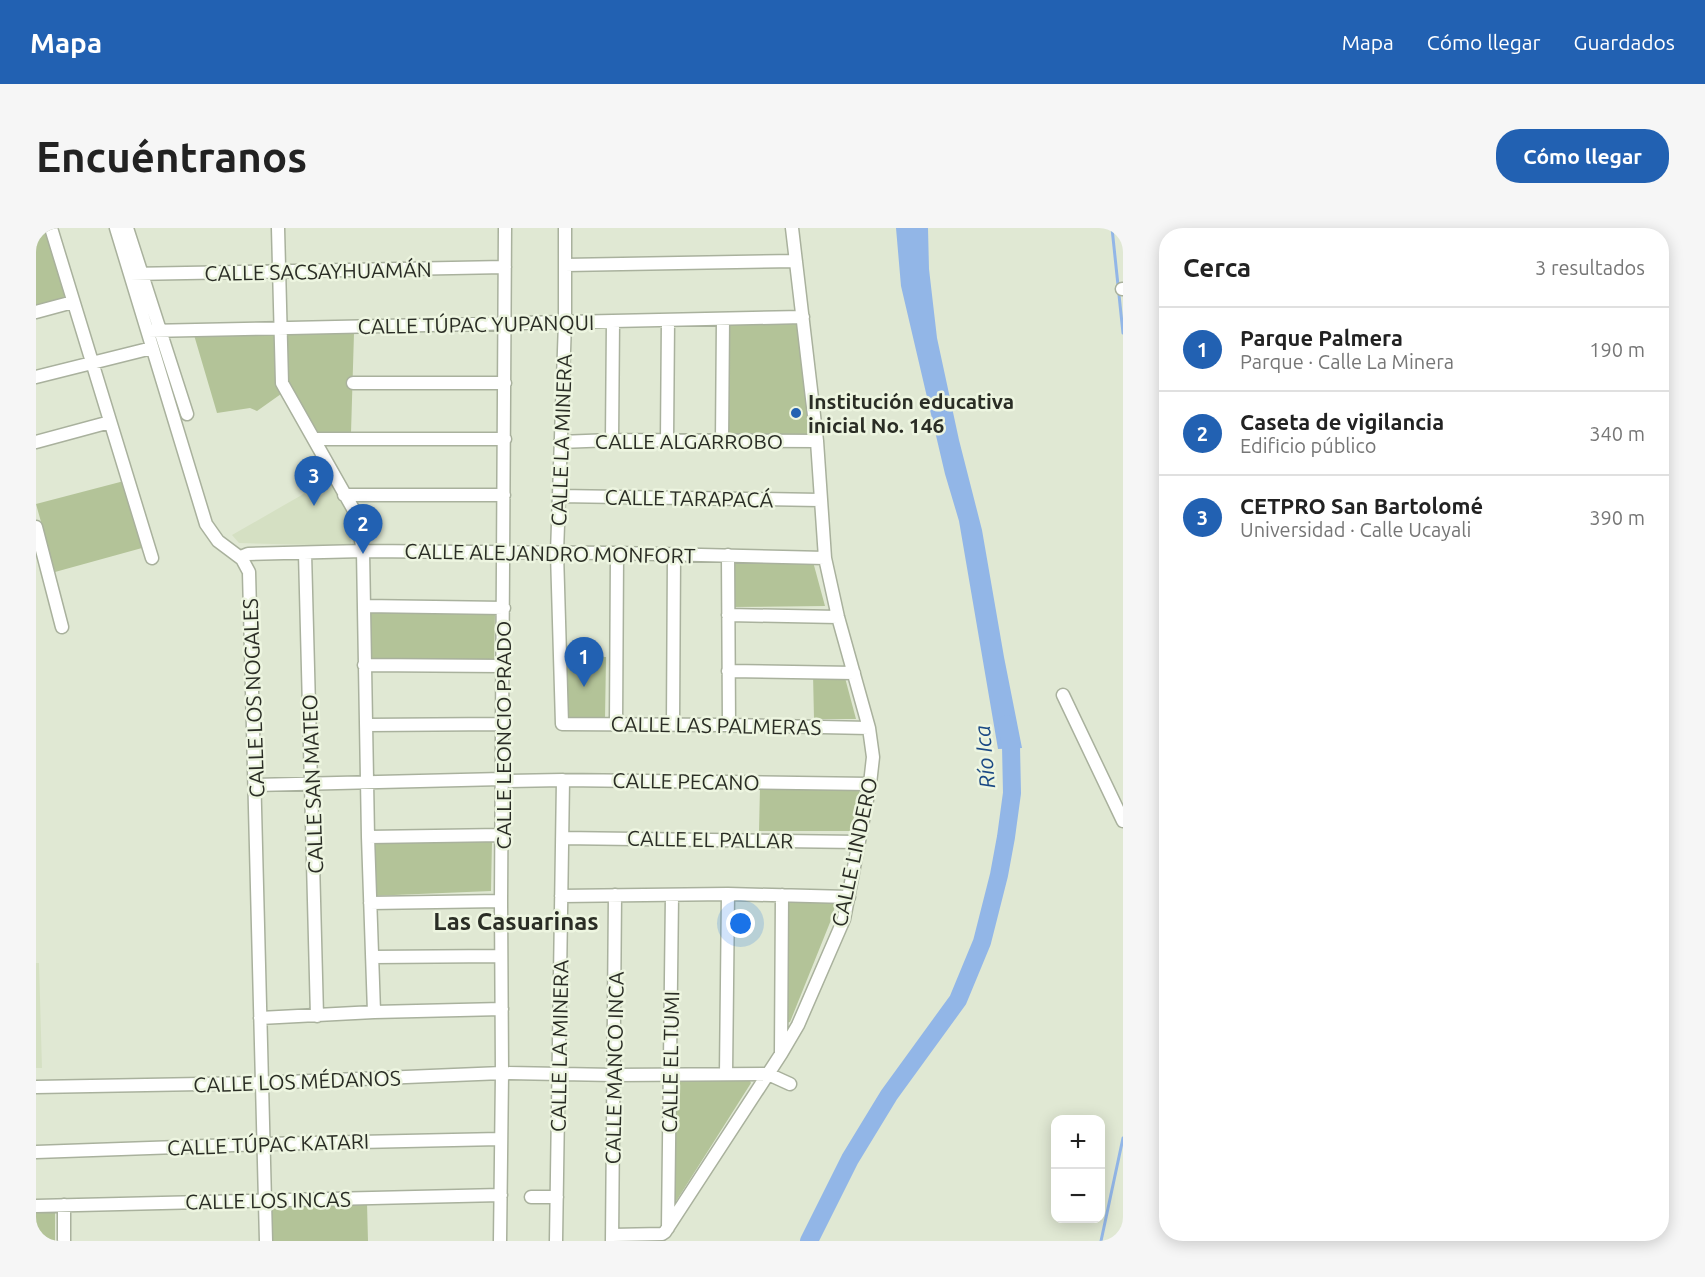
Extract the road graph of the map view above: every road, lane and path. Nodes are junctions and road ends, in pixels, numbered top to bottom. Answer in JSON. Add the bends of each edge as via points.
{"nodes":[{"id":1,"x":51,"y":228,"type":"edge"},
{"id":2,"x":116,"y":228,"type":"edge"},
{"id":3,"x":127,"y":228,"type":"edge"},
{"id":4,"x":278,"y":228,"type":"edge"},
{"id":5,"x":506,"y":228,"type":"edge"},
{"id":6,"x":566,"y":228,"type":"edge"},
{"id":7,"x":792,"y":228,"type":"edge"},
{"id":8,"x":796,"y":261,"type":"junction"},
{"id":9,"x":565,"y":265,"type":"junction"},
{"id":10,"x":505,"y":267,"type":"junction"},
{"id":11,"x":280,"y":271,"type":"junction"},
{"id":12,"x":136,"y":274,"type":"junction"},
{"id":13,"x":73,"y":302,"type":"junction"},
{"id":14,"x":36,"y":312,"type":"edge"},
{"id":15,"x":803,"y":317,"type":"junction"},
{"id":16,"x":723,"y":319,"type":"junction"},
{"id":17,"x":668,"y":320,"type":"junction"},
{"id":18,"x":613,"y":321,"type":"junction"},
{"id":19,"x":504,"y":322,"type":"junction"},
{"id":20,"x":565,"y":322,"type":"junction"},
{"id":21,"x":281,"y":328,"type":"junction"},
{"id":22,"x":154,"y":330,"type":"junction"},
{"id":23,"x":152,"y":348,"type":"junction"},
{"id":24,"x":92,"y":362,"type":"junction"},
{"id":25,"x":36,"y":377,"type":"edge"},
{"id":26,"x":352,"y":383,"type":"dead end"},
{"id":27,"x":505,"y":383,"type":"junction"},
{"id":28,"x":187,"y":414,"type":"dead end"},
{"id":29,"x":110,"y":422,"type":"junction"},
{"id":30,"x":314,"y":439,"type":"junction"},
{"id":31,"x":505,"y":439,"type":"junction"},
{"id":32,"x":612,"y":440,"type":"junction"},
{"id":33,"x":667,"y":440,"type":"junction"},
{"id":34,"x":722,"y":441,"type":"junction"},
{"id":35,"x":817,"y":441,"type":"junction"},
{"id":36,"x":36,"y":442,"type":"edge"},
{"id":37,"x":560,"y":442,"type":"junction"},
{"id":38,"x":344,"y":495,"type":"junction"},
{"id":39,"x":504,"y":495,"type":"junction"},
{"id":40,"x":559,"y":496,"type":"junction"},
{"id":41,"x":820,"y":500,"type":"junction"},
{"id":42,"x":36,"y":527,"type":"edge"},
{"id":43,"x":363,"y":550,"type":"junction"},
{"id":44,"x":504,"y":552,"type":"junction"},
{"id":45,"x":305,"y":553,"type":"junction"},
{"id":46,"x":557,"y":553,"type":"junction"},
{"id":47,"x":617,"y":553,"type":"junction"},
{"id":48,"x":674,"y":554,"type":"junction"},
{"id":49,"x":729,"y":555,"type":"junction"},
{"id":50,"x":152,"y":558,"type":"dead end"},
{"id":51,"x":825,"y":558,"type":"junction"},
{"id":52,"x":242,"y":560,"type":"junction"},
{"id":53,"x":364,"y":606,"type":"junction"},
{"id":54,"x":504,"y":608,"type":"junction"},
{"id":55,"x":728,"y":615,"type":"junction"},
{"id":56,"x":838,"y":617,"type":"junction"},
{"id":57,"x":62,"y":627,"type":"dead end"},
{"id":58,"x":364,"y":665,"type":"junction"},
{"id":59,"x":503,"y":666,"type":"junction"},
{"id":60,"x":728,"y":672,"type":"junction"},
{"id":61,"x":854,"y":673,"type":"junction"},
{"id":62,"x":1063,"y":694,"type":"dead end"},
{"id":63,"x":503,"y":724,"type":"junction"},
{"id":64,"x":562,"y":724,"type":"joint"},
{"id":65,"x":616,"y":724,"type":"junction"},
{"id":66,"x":672,"y":724,"type":"junction"},
{"id":67,"x":366,"y":725,"type":"junction"},
{"id":68,"x":729,"y":725,"type":"junction"},
{"id":69,"x":869,"y":728,"type":"junction"},
{"id":70,"x":502,"y":780,"type":"junction"},
{"id":71,"x":562,"y":780,"type":"junction"},
{"id":72,"x":367,"y":782,"type":"junction"},
{"id":73,"x":312,"y":783,"type":"junction"},
{"id":74,"x":870,"y":784,"type":"junction"},
{"id":75,"x":255,"y":785,"type":"junction"},
{"id":76,"x":1123,"y":821,"type":"edge"},
{"id":77,"x":502,"y":835,"type":"junction"},
{"id":78,"x":368,"y":837,"type":"junction"},
{"id":79,"x":562,"y":838,"type":"junction"},
{"id":80,"x":859,"y":842,"type":"junction"},
{"id":81,"x":728,"y":894,"type":"junction"},
{"id":82,"x":615,"y":895,"type":"junction"},
{"id":83,"x":672,"y":895,"type":"junction"},
{"id":84,"x":783,"y":895,"type":"junction"},
{"id":85,"x":561,"y":896,"type":"junction"},
{"id":86,"x":849,"y":897,"type":"junction"},
{"id":87,"x":501,"y":901,"type":"junction"},
{"id":88,"x":370,"y":903,"type":"junction"},
{"id":89,"x":501,"y":956,"type":"junction"},
{"id":90,"x":372,"y":957,"type":"junction"},
{"id":91,"x":502,"y":1009,"type":"junction"},
{"id":92,"x":374,"y":1012,"type":"junction"},
{"id":93,"x":317,"y":1016,"type":"junction"},
{"id":94,"x":261,"y":1018,"type":"junction"},
{"id":95,"x":781,"y":1054,"type":"junction"},
{"id":96,"x":502,"y":1073,"type":"junction"},
{"id":97,"x":558,"y":1074,"type":"junction"},
{"id":98,"x":726,"y":1074,"type":"junction"},
{"id":99,"x":768,"y":1074,"type":"junction"},
{"id":100,"x":614,"y":1075,"type":"junction"},
{"id":101,"x":670,"y":1075,"type":"junction"},
{"id":102,"x":262,"y":1083,"type":"junction"},
{"id":103,"x":790,"y":1084,"type":"dead end"},
{"id":104,"x":36,"y":1087,"type":"edge"},
{"id":105,"x":500,"y":1139,"type":"junction"},
{"id":106,"x":264,"y":1143,"type":"junction"},
{"id":107,"x":36,"y":1152,"type":"edge"},
{"id":108,"x":501,"y":1195,"type":"junction"},
{"id":109,"x":531,"y":1197,"type":"dead end"},
{"id":110,"x":557,"y":1197,"type":"junction"},
{"id":111,"x":266,"y":1200,"type":"junction"},
{"id":112,"x":64,"y":1205,"type":"junction"},
{"id":113,"x":36,"y":1206,"type":"edge"},
{"id":114,"x":668,"y":1230,"type":"junction"},
{"id":115,"x":612,"y":1238,"type":"edge"},
{"id":116,"x":64,"y":1241,"type":"edge"},
{"id":117,"x":266,"y":1241,"type":"edge"},
{"id":118,"x":500,"y":1241,"type":"edge"},
{"id":119,"x":556,"y":1241,"type":"edge"}],
"edges":[{"from":1,"to":13,"type":"street"},
{"from":2,"to":12,"type":"street"},
{"from":3,"to":12,"type":"street"},
{"from":4,"to":11,"type":"street"},
{"from":5,"to":10,"type":"street","name":"CALLE LEONCIO PRADO"},
{"from":6,"to":9,"type":"street","name":"CALLE LA MINERA"},
{"from":7,"to":8,"type":"street","name":"CALLE LINDERO"},
{"from":8,"to":9,"type":"street"},
{"from":8,"to":15,"type":"street","name":"CALLE LINDERO"},
{"from":9,"to":20,"type":"street","name":"CALLE LA MINERA"},
{"from":10,"to":11,"type":"street","name":"CALLE SACSAYHUAMÁN"},
{"from":10,"to":19,"type":"street","name":"CALLE LEONCIO PRADO"},
{"from":11,"to":12,"type":"street","name":"CALLE SACSAYHUAMÁN"},
{"from":11,"to":21,"type":"street"},
{"from":12,"to":22,"type":"street"},
{"from":13,"to":14,"type":"street"},
{"from":13,"to":24,"type":"street"},
{"from":15,"to":16,"type":"street","name":"CALLE TÚPAC YUPANQUI"},
{"from":15,"to":35,"type":"street","name":"CALLE LINDERO"},
{"from":16,"to":17,"type":"street","name":"CALLE TÚPAC YUPANQUI"},
{"from":16,"to":34,"type":"street"},
{"from":17,"to":18,"type":"street","name":"CALLE TÚPAC YUPANQUI"},
{"from":17,"to":33,"type":"street"},
{"from":18,"to":20,"type":"street","name":"CALLE TÚPAC YUPANQUI"},
{"from":18,"to":32,"type":"street"},
{"from":19,"to":20,"type":"street","name":"CALLE TÚPAC YUPANQUI"},
{"from":19,"to":21,"type":"street","name":"CALLE TÚPAC YUPANQUI"},
{"from":19,"to":27,"type":"street","name":"CALLE LEONCIO PRADO"},
{"from":20,"to":37,"type":"street","name":"CALLE LA MINERA"},
{"from":21,"to":22,"type":"street","name":"CALLE TÚPAC YUPANQUI"},
{"from":21,"to":30,"type":"street","via":[[282,383]]},
{"from":22,"to":23,"type":"street"},
{"from":22,"to":28,"type":"street"},
{"from":23,"to":24,"type":"street"},
{"from":23,"to":52,"type":"street","via":[[206,524],[218,541]]},
{"from":24,"to":25,"type":"street"},
{"from":24,"to":29,"type":"street"},
{"from":26,"to":27,"type":"street"},
{"from":27,"to":31,"type":"street","name":"CALLE LEONCIO PRADO"},
{"from":29,"to":36,"type":"street"},
{"from":29,"to":50,"type":"street"},
{"from":30,"to":31,"type":"street"},
{"from":30,"to":38,"type":"street"},
{"from":31,"to":39,"type":"street","name":"CALLE LEONCIO PRADO"},
{"from":32,"to":33,"type":"street","name":"CALLE ALGARROBO"},
{"from":32,"to":37,"type":"street","name":"CALLE ALGARROBO"},
{"from":33,"to":34,"type":"street","name":"CALLE ALGARROBO"},
{"from":34,"to":35,"type":"street","name":"CALLE ALGARROBO"},
{"from":35,"to":41,"type":"street","name":"CALLE LINDERO"},
{"from":37,"to":40,"type":"street","name":"CALLE LA MINERA"},
{"from":38,"to":39,"type":"street"},
{"from":38,"to":43,"type":"street","via":[[356,513]]},
{"from":39,"to":44,"type":"street","name":"CALLE LEONCIO PRADO"},
{"from":40,"to":41,"type":"street","name":"CALLE TARAPACÁ"},
{"from":40,"to":46,"type":"street","name":"CALLE LA MINERA"},
{"from":41,"to":51,"type":"street","name":"CALLE LINDERO"},
{"from":42,"to":57,"type":"street"},
{"from":43,"to":44,"type":"street","name":"CALLE ALEJANDRO MONFORT"},
{"from":43,"to":45,"type":"street","name":"CALLE ALEJANDRO MONFORT"},
{"from":43,"to":53,"type":"street"},
{"from":44,"to":46,"type":"street","name":"CALLE ALEJANDRO MONFORT"},
{"from":44,"to":54,"type":"street","name":"CALLE LEONCIO PRADO"},
{"from":45,"to":52,"type":"street","name":"CALLE ALEJANDRO MONFORT","via":[[248,554]]},
{"from":45,"to":73,"type":"street","name":"CALLE SAN MATEO"},
{"from":46,"to":47,"type":"street","name":"CALLE ALEJANDRO MONFORT"},
{"from":46,"to":64,"type":"street","name":"CALLE LA MINERA"},
{"from":47,"to":48,"type":"street","name":"CALLE ALEJANDRO MONFORT"},
{"from":47,"to":65,"type":"street"},
{"from":48,"to":49,"type":"street","name":"CALLE ALEJANDRO MONFORT"},
{"from":48,"to":66,"type":"street"},
{"from":49,"to":51,"type":"street","name":"CALLE ALEJANDRO MONFORT"},
{"from":49,"to":55,"type":"street"},
{"from":51,"to":56,"type":"street","name":"CALLE LINDERO"},
{"from":52,"to":75,"type":"street","name":"CALLE LOS NOGALES","via":[[249,572]]},
{"from":53,"to":54,"type":"street"},
{"from":53,"to":58,"type":"street"},
{"from":54,"to":59,"type":"street","name":"CALLE LEONCIO PRADO"},
{"from":55,"to":56,"type":"street"},
{"from":55,"to":60,"type":"street"},
{"from":56,"to":61,"type":"street","name":"CALLE LINDERO"},
{"from":58,"to":59,"type":"street"},
{"from":58,"to":67,"type":"street"},
{"from":59,"to":63,"type":"street","name":"CALLE LEONCIO PRADO"},
{"from":60,"to":61,"type":"street"},
{"from":60,"to":68,"type":"street"},
{"from":61,"to":69,"type":"street","name":"CALLE LINDERO"},
{"from":62,"to":76,"type":"street"},
{"from":63,"to":67,"type":"street"},
{"from":63,"to":70,"type":"street","name":"CALLE LEONCIO PRADO"},
{"from":64,"to":65,"type":"street","name":"CALLE LAS PALMERAS"},
{"from":65,"to":66,"type":"street","name":"CALLE LAS PALMERAS"},
{"from":66,"to":68,"type":"street","name":"CALLE LAS PALMERAS"},
{"from":67,"to":72,"type":"street"},
{"from":68,"to":69,"type":"street","name":"CALLE LAS PALMERAS"},
{"from":69,"to":74,"type":"street","name":"CALLE LINDERO","via":[[873,754]]},
{"from":70,"to":71,"type":"street","name":"CALLE PECANO"},
{"from":70,"to":72,"type":"street","name":"CALLE PECANO"},
{"from":70,"to":77,"type":"street","name":"CALLE LEONCIO PRADO"},
{"from":71,"to":74,"type":"street","name":"CALLE PECANO"},
{"from":71,"to":79,"type":"street","name":"CALLE LA MINERA"},
{"from":72,"to":73,"type":"street","name":"CALLE PECANO"},
{"from":72,"to":78,"type":"street"},
{"from":73,"to":75,"type":"street","name":"CALLE PECANO"},
{"from":73,"to":93,"type":"street","name":"CALLE SAN MATEO"},
{"from":74,"to":80,"type":"street","name":"CALLE LINDERO"},
{"from":75,"to":94,"type":"street","name":"CALLE LOS NOGALES"},
{"from":77,"to":78,"type":"street"},
{"from":77,"to":87,"type":"street","name":"CALLE LEONCIO PRADO"},
{"from":78,"to":88,"type":"street"},
{"from":79,"to":80,"type":"street","name":"CALLE EL PALLAR"},
{"from":79,"to":85,"type":"street","name":"CALLE LA MINERA"},
{"from":80,"to":86,"type":"street","name":"CALLE LINDERO"},
{"from":81,"to":83,"type":"street"},
{"from":81,"to":84,"type":"street"},
{"from":81,"to":98,"type":"street"},
{"from":82,"to":83,"type":"street"},
{"from":82,"to":85,"type":"street"},
{"from":82,"to":100,"type":"street","name":"CALLE MANCO INCA"},
{"from":83,"to":101,"type":"street","name":"CALLE EL TUMI"},
{"from":84,"to":86,"type":"street"},
{"from":84,"to":95,"type":"street"},
{"from":85,"to":97,"type":"street","name":"CALLE LA MINERA"},
{"from":86,"to":95,"type":"street","name":"CALLE LINDERO","via":[[844,919]]},
{"from":87,"to":88,"type":"street"},
{"from":87,"to":89,"type":"street","name":"CALLE LEONCIO PRADO"},
{"from":88,"to":90,"type":"street"},
{"from":89,"to":90,"type":"street"},
{"from":89,"to":91,"type":"street","name":"CALLE LEONCIO PRADO"},
{"from":90,"to":92,"type":"street"},
{"from":91,"to":92,"type":"street"},
{"from":91,"to":96,"type":"street","name":"CALLE LEONCIO PRADO"},
{"from":92,"to":93,"type":"street"},
{"from":93,"to":94,"type":"street"},
{"from":94,"to":102,"type":"street","name":"CALLE LOS NOGALES"},
{"from":95,"to":99,"type":"street","name":"CALLE LINDERO"},
{"from":96,"to":97,"type":"street","name":"CALLE LOS MÉDANOS"},
{"from":96,"to":102,"type":"street","name":"CALLE LOS MÉDANOS"},
{"from":96,"to":105,"type":"street","name":"CALLE LEONCIO PRADO"},
{"from":97,"to":100,"type":"street","name":"CALLE LOS MÉDANOS"},
{"from":97,"to":110,"type":"street","name":"CALLE LA MINERA"},
{"from":98,"to":99,"type":"street","name":"CALLE LOS MÉDANOS"},
{"from":98,"to":101,"type":"street","name":"CALLE LOS MÉDANOS"},
{"from":99,"to":103,"type":"street"},
{"from":99,"to":114,"type":"street","name":"CALLE LINDERO"},
{"from":100,"to":101,"type":"street","name":"CALLE LOS MÉDANOS"},
{"from":100,"to":115,"type":"street","name":"CALLE MANCO INCA"},
{"from":101,"to":114,"type":"street","name":"CALLE EL TUMI"},
{"from":102,"to":104,"type":"street","name":"CALLE LOS MÉDANOS"},
{"from":102,"to":106,"type":"street","name":"CALLE LOS NOGALES"},
{"from":105,"to":106,"type":"street","name":"CALLE TÚPAC KATARI"},
{"from":105,"to":108,"type":"street","name":"CALLE LEONCIO PRADO"},
{"from":106,"to":107,"type":"street","name":"CALLE TÚPAC KATARI"},
{"from":106,"to":111,"type":"street","name":"CALLE LOS NOGALES"},
{"from":108,"to":111,"type":"street","name":"CALLE LOS INCAS"},
{"from":108,"to":118,"type":"street","name":"CALLE LEONCIO PRADO"},
{"from":109,"to":110,"type":"street"},
{"from":110,"to":119,"type":"street","name":"CALLE LA MINERA"},
{"from":111,"to":112,"type":"street","name":"CALLE LOS INCAS"},
{"from":111,"to":117,"type":"street","name":"CALLE LOS NOGALES"},
{"from":112,"to":113,"type":"street","name":"CALLE LOS INCAS"},
{"from":112,"to":116,"type":"street"},
{"from":114,"to":115,"type":"street","via":[[662,1234]]}]}
